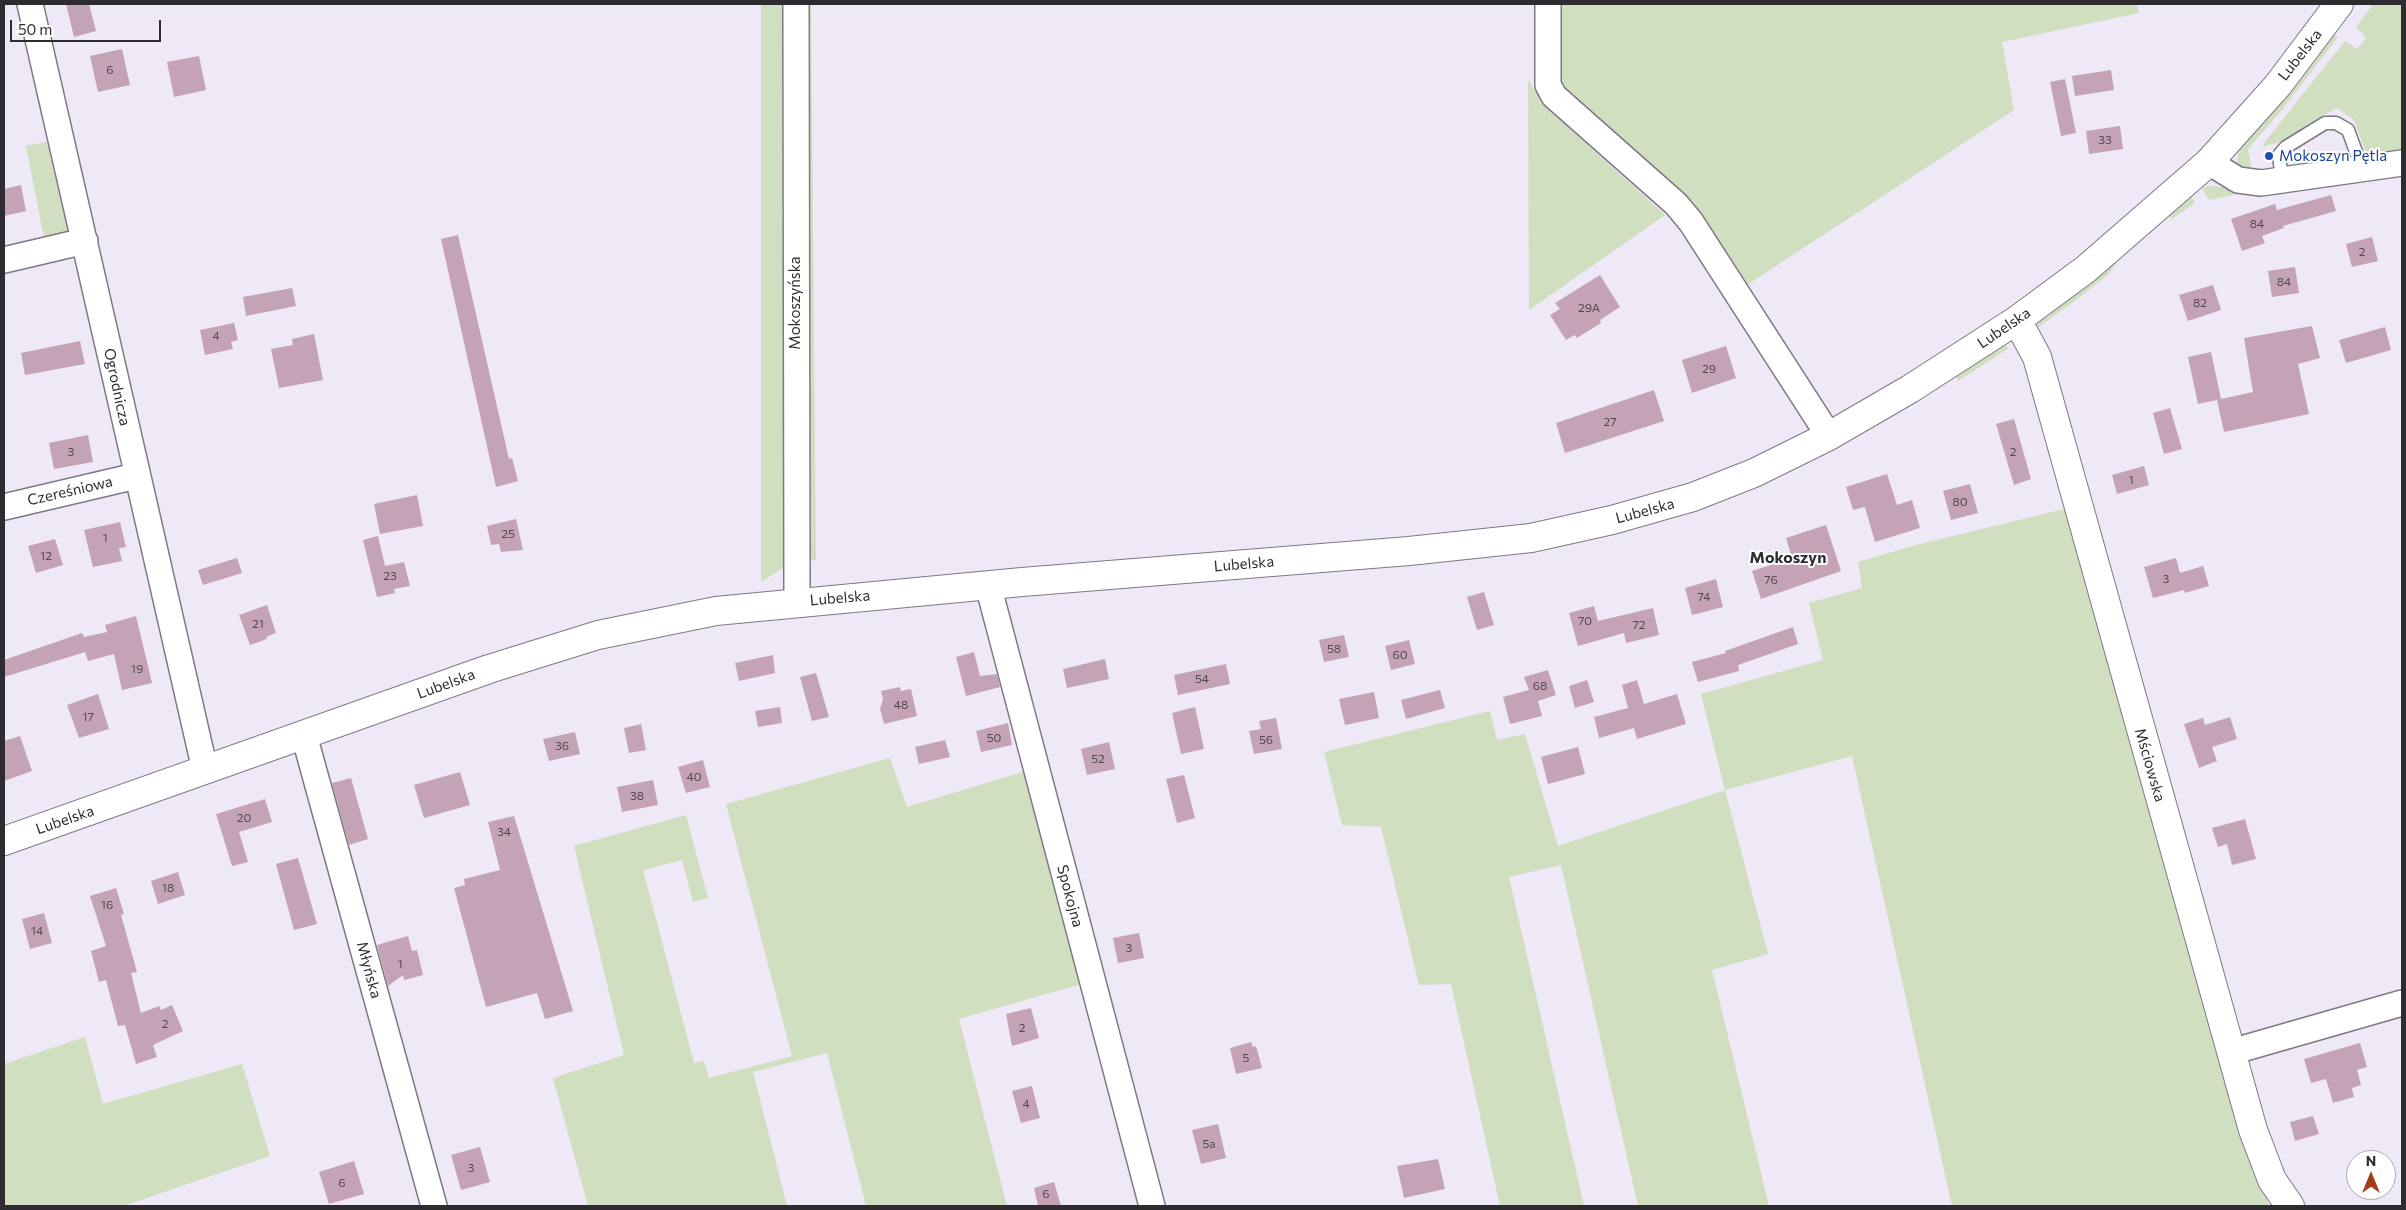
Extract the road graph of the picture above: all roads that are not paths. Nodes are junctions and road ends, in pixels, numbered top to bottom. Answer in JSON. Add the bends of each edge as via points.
{"nodes":[{"id":1,"x":30,"y":4,"type":"edge"},
{"id":2,"x":796,"y":4,"type":"edge"},
{"id":3,"x":1548,"y":4,"type":"edge"},
{"id":4,"x":2339,"y":4,"type":"edge"},
{"id":5,"x":2209,"y":162,"type":"junction"},
{"id":6,"x":2402,"y":163,"type":"edge"},
{"id":7,"x":2362,"y":168,"type":"junction"},
{"id":8,"x":2282,"y":180,"type":"junction"},
{"id":9,"x":85,"y":241,"type":"junction"},
{"id":10,"x":4,"y":260,"type":"edge"},
{"id":11,"x":2018,"y":320,"type":"junction"},
{"id":12,"x":1829,"y":436,"type":"junction"},
{"id":13,"x":136,"y":476,"type":"junction"},
{"id":14,"x":4,"y":507,"type":"edge"},
{"id":15,"x":988,"y":585,"type":"junction"},
{"id":16,"x":797,"y":602,"type":"junction"},
{"id":17,"x":304,"y":735,"type":"junction"},
{"id":18,"x":205,"y":770,"type":"junction"},
{"id":19,"x":4,"y":841,"type":"edge"},
{"id":20,"x":2402,"y":1004,"type":"edge"},
{"id":21,"x":2231,"y":1052,"type":"junction"},
{"id":22,"x":434,"y":1206,"type":"edge"},
{"id":23,"x":1152,"y":1206,"type":"edge"},
{"id":24,"x":2289,"y":1206,"type":"edge"}],
"edges":[{"from":1,"to":9,"type":"street","name":"Ogrodnicza"},
{"from":2,"to":16,"type":"street","name":"Mokoszyńska"},
{"from":3,"to":12,"type":"street","via":[[1548,85],[1554,96],[1676,204],[1691,222]]},
{"from":4,"to":5,"type":"main road","name":"Lubelska","via":[[2278,85]]},
{"from":5,"to":8,"type":"street","via":[[2229,176],[2246,182]]},
{"from":5,"to":11,"type":"main road","name":"Lubelska","via":[[2086,269]]},
{"from":6,"to":7,"type":"street"},
{"from":7,"to":8,"type":"street"},
{"from":7,"to":8,"type":"lane","via":[[2348,130],[2336,124],[2325,124],[2286,147],[2279,155]]},
{"from":9,"to":10,"type":"street"},
{"from":9,"to":13,"type":"street","name":"Ogrodnicza"},
{"from":11,"to":12,"type":"main road","name":"Lubelska"},
{"from":11,"to":21,"type":"main road","name":"Mściowska","via":[[2036,357]]},
{"from":12,"to":15,"type":"main road","name":"Lubelska","via":[[1754,473],[1693,497],[1531,538]]},
{"from":13,"to":14,"type":"street","name":"Czereśniowa"},
{"from":13,"to":18,"type":"street","name":"Ogrodnicza"},
{"from":15,"to":16,"type":"main road","name":"Lubelska"},
{"from":15,"to":23,"type":"street","name":"Spokojna"},
{"from":16,"to":17,"type":"main road","name":"Lubelska","via":[[716,611],[598,635],[489,669]]},
{"from":17,"to":18,"type":"main road","name":"Lubelska"},
{"from":17,"to":22,"type":"street","name":"Młyńska"},
{"from":18,"to":19,"type":"main road","name":"Lubelska"},
{"from":20,"to":21,"type":"street"},
{"from":21,"to":24,"type":"main road","name":"Mściowska","via":[[2262,1159]]}]}
